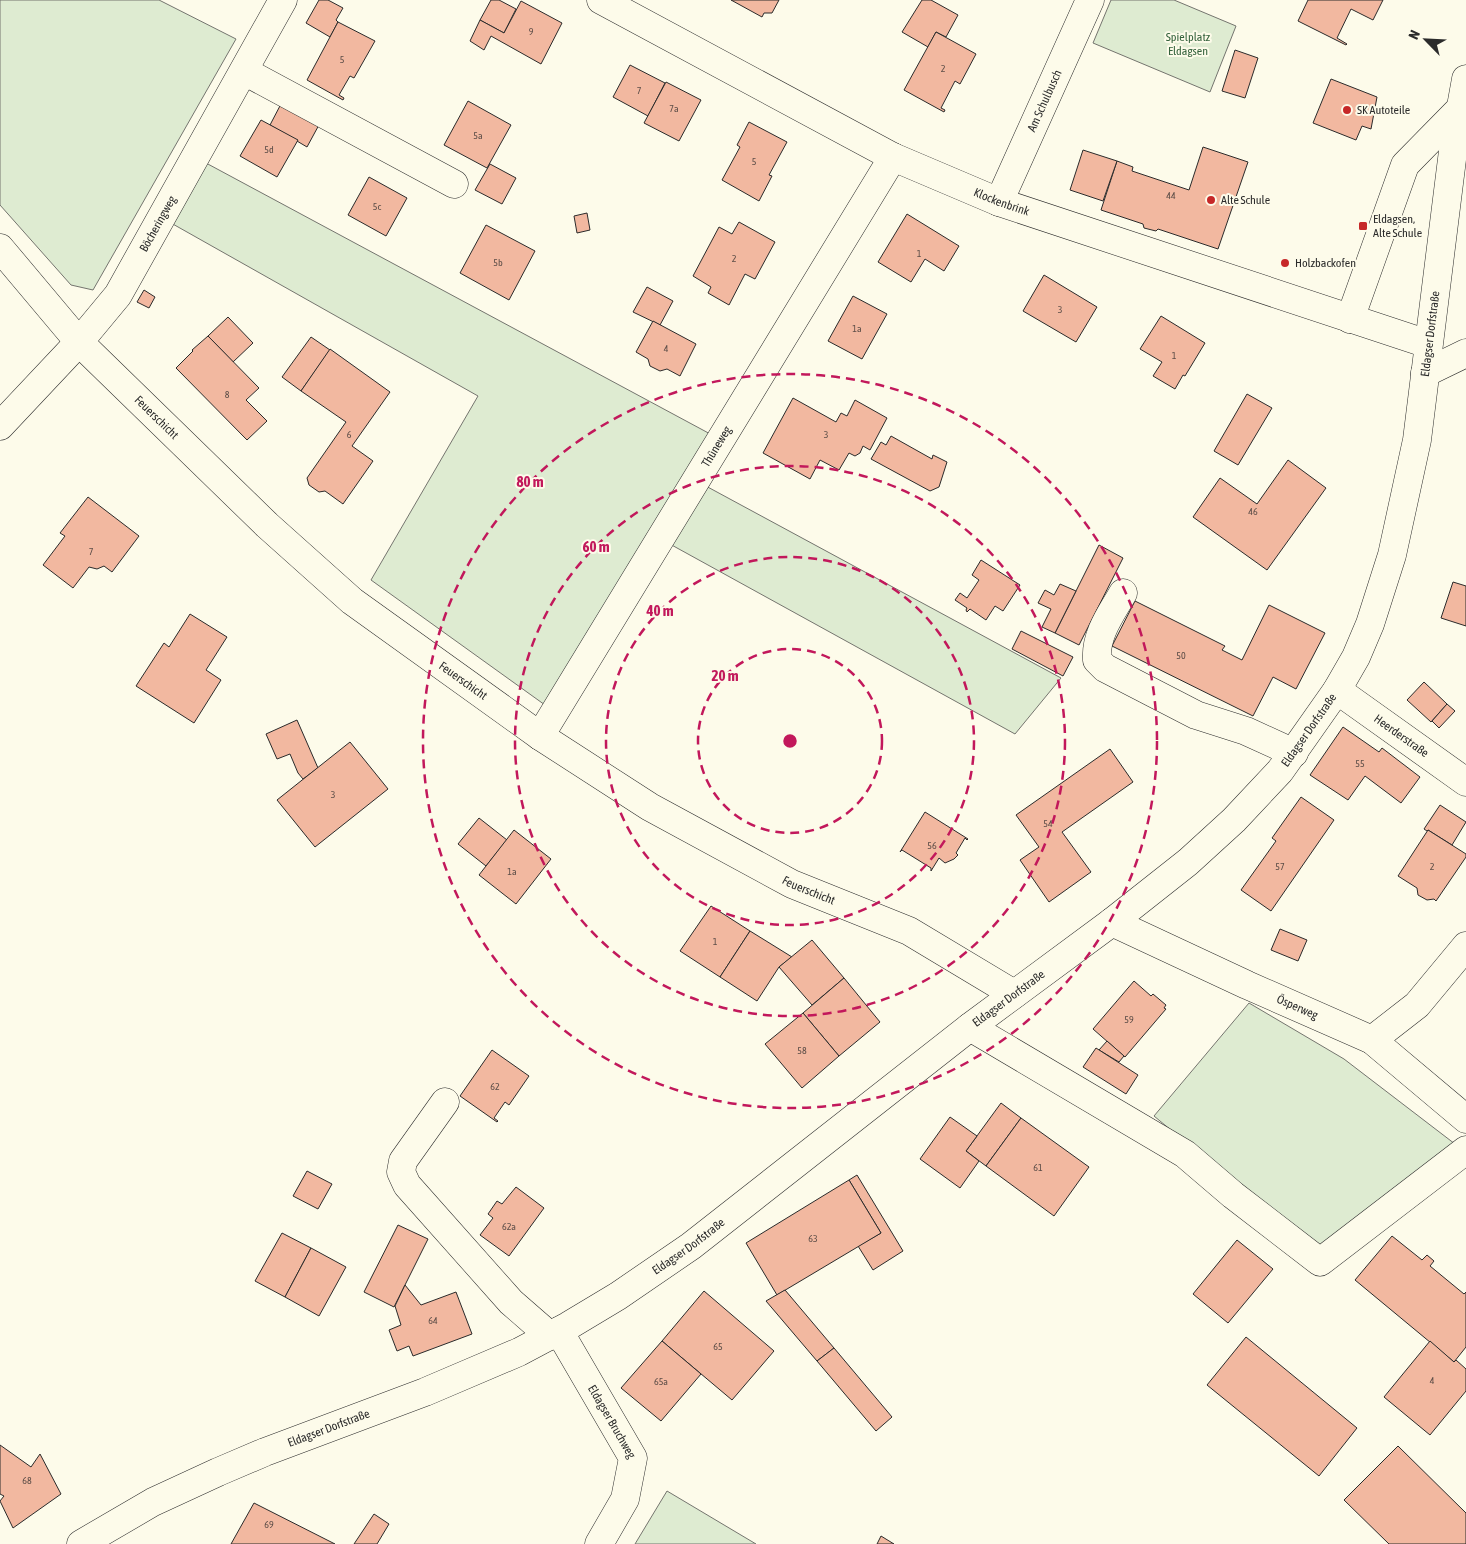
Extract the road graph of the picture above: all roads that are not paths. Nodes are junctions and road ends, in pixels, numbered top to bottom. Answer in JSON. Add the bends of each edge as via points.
{"nodes":[{"id":1,"x":284,"y":0,"type":"edge"},
{"id":2,"x":602,"y":0,"type":"edge"},
{"id":3,"x":1090,"y":0,"type":"edge"},
{"id":4,"x":244,"y":71,"type":"junction"},
{"id":5,"x":1466,"y":78,"type":"edge"},
{"id":6,"x":1460,"y":109,"type":"junction"},
{"id":7,"x":893,"y":157,"type":"junction"},
{"id":8,"x":454,"y":184,"type":"dead end"},
{"id":9,"x":999,"y":202,"type":"junction"},
{"id":10,"x":0,"y":248,"type":"edge"},
{"id":11,"x":1350,"y":319,"type":"junction"},
{"id":12,"x":79,"y":342,"type":"junction"},
{"id":13,"x":1428,"y":344,"type":"junction"},
{"id":14,"x":1466,"y":353,"type":"edge"},
{"id":15,"x":1424,"y":373,"type":"junction"},
{"id":16,"x":0,"y":426,"type":"edge"},
{"id":17,"x":1123,"y":593,"type":"dead end"},
{"id":18,"x":1337,"y":690,"type":"junction"},
{"id":19,"x":540,"y":736,"type":"junction"},
{"id":20,"x":1294,"y":753,"type":"junction"},
{"id":21,"x":1466,"y":782,"type":"edge"},
{"id":22,"x":1112,"y":922,"type":"junction"},
{"id":23,"x":1466,"y":946,"type":"edge"},
{"id":24,"x":1014,"y":994,"type":"junction"},
{"id":25,"x":970,"y":1028,"type":"junction"},
{"id":26,"x":1372,"y":1040,"type":"junction"},
{"id":27,"x":445,"y":1102,"type":"dead end"},
{"id":28,"x":1466,"y":1119,"type":"edge"},
{"id":29,"x":1466,"y":1150,"type":"edge"},
{"id":30,"x":554,"y":1334,"type":"junction"},
{"id":31,"x":81,"y":1544,"type":"edge"},
{"id":32,"x":599,"y":1544,"type":"edge"}],
"edges":[{"from":1,"to":4,"type":"street","name":"Böcheringweg"},
{"from":2,"to":7,"type":"street","name":"Klockenbrink"},
{"from":3,"to":9,"type":"street","name":"Am Schulbusch"},
{"from":4,"to":8,"type":"street"},
{"from":4,"to":12,"type":"street","name":"Böcheringweg","via":[[118,295]]},
{"from":5,"to":6,"type":"street","name":"Eldagser Dorfstraße"},
{"from":6,"to":11,"type":"street","via":[[1405,165]]},
{"from":6,"to":13,"type":"street","name":"Eldagser Dorfstraße"},
{"from":7,"to":9,"type":"street","name":"Klockenbrink"},
{"from":7,"to":19,"type":"street","name":"Thüneweg"},
{"from":9,"to":11,"type":"street","name":"Klockenbrink"},
{"from":10,"to":12,"type":"street","name":"Feuerschicht"},
{"from":11,"to":13,"type":"street","name":"Klockenbrink"},
{"from":12,"to":16,"type":"street","name":"Böcheringweg"},
{"from":12,"to":19,"type":"street","name":"Feuerschicht","via":[[267,525],[352,601]]},
{"from":13,"to":15,"type":"street","name":"Eldagser Dorfstraße"},
{"from":14,"to":15,"type":"street"},
{"from":15,"to":18,"type":"street","name":"Eldagser Dorfstraße","via":[[1417,440],[1392,555],[1370,624]]},
{"from":17,"to":20,"type":"street","via":[[1097,642],[1098,660],[1105,668],[1196,715],[1246,731]]},
{"from":18,"to":20,"type":"street","name":"Eldagser Dorfstraße"},
{"from":18,"to":21,"type":"street","name":"Heerderstraße"},
{"from":19,"to":24,"type":"street","name":"Feuerschicht","via":[[658,812],[792,884],[909,931]]},
{"from":20,"to":22,"type":"street","name":"Eldagser Dorfstraße","via":[[1234,820],[1188,862]]},
{"from":22,"to":24,"type":"street","name":"Eldagser Dorfstraße"},
{"from":22,"to":26,"type":"street","name":"Ösperweg"},
{"from":23,"to":26,"type":"street","via":[[1417,1005]]},
{"from":24,"to":25,"type":"street","name":"Eldagser Dorfstraße"},
{"from":25,"to":29,"type":"street","via":[[1186,1154],[1320,1262]]},
{"from":25,"to":30,"type":"street","name":"Eldagser Dorfstraße","via":[[691,1246],[618,1296]]},
{"from":26,"to":28,"type":"street","name":"Ösperweg"},
{"from":27,"to":30,"type":"street","name":"Eldagser Bruchweg","via":[[403,1161],[401,1172],[407,1185],[511,1302]]},
{"from":30,"to":31,"type":"street","name":"Eldagser Dorfstraße","via":[[425,1392],[218,1472],[154,1502]]},
{"from":30,"to":32,"type":"street","name":"Eldagser Bruchweg","via":[[633,1458],[625,1499]]}]}
